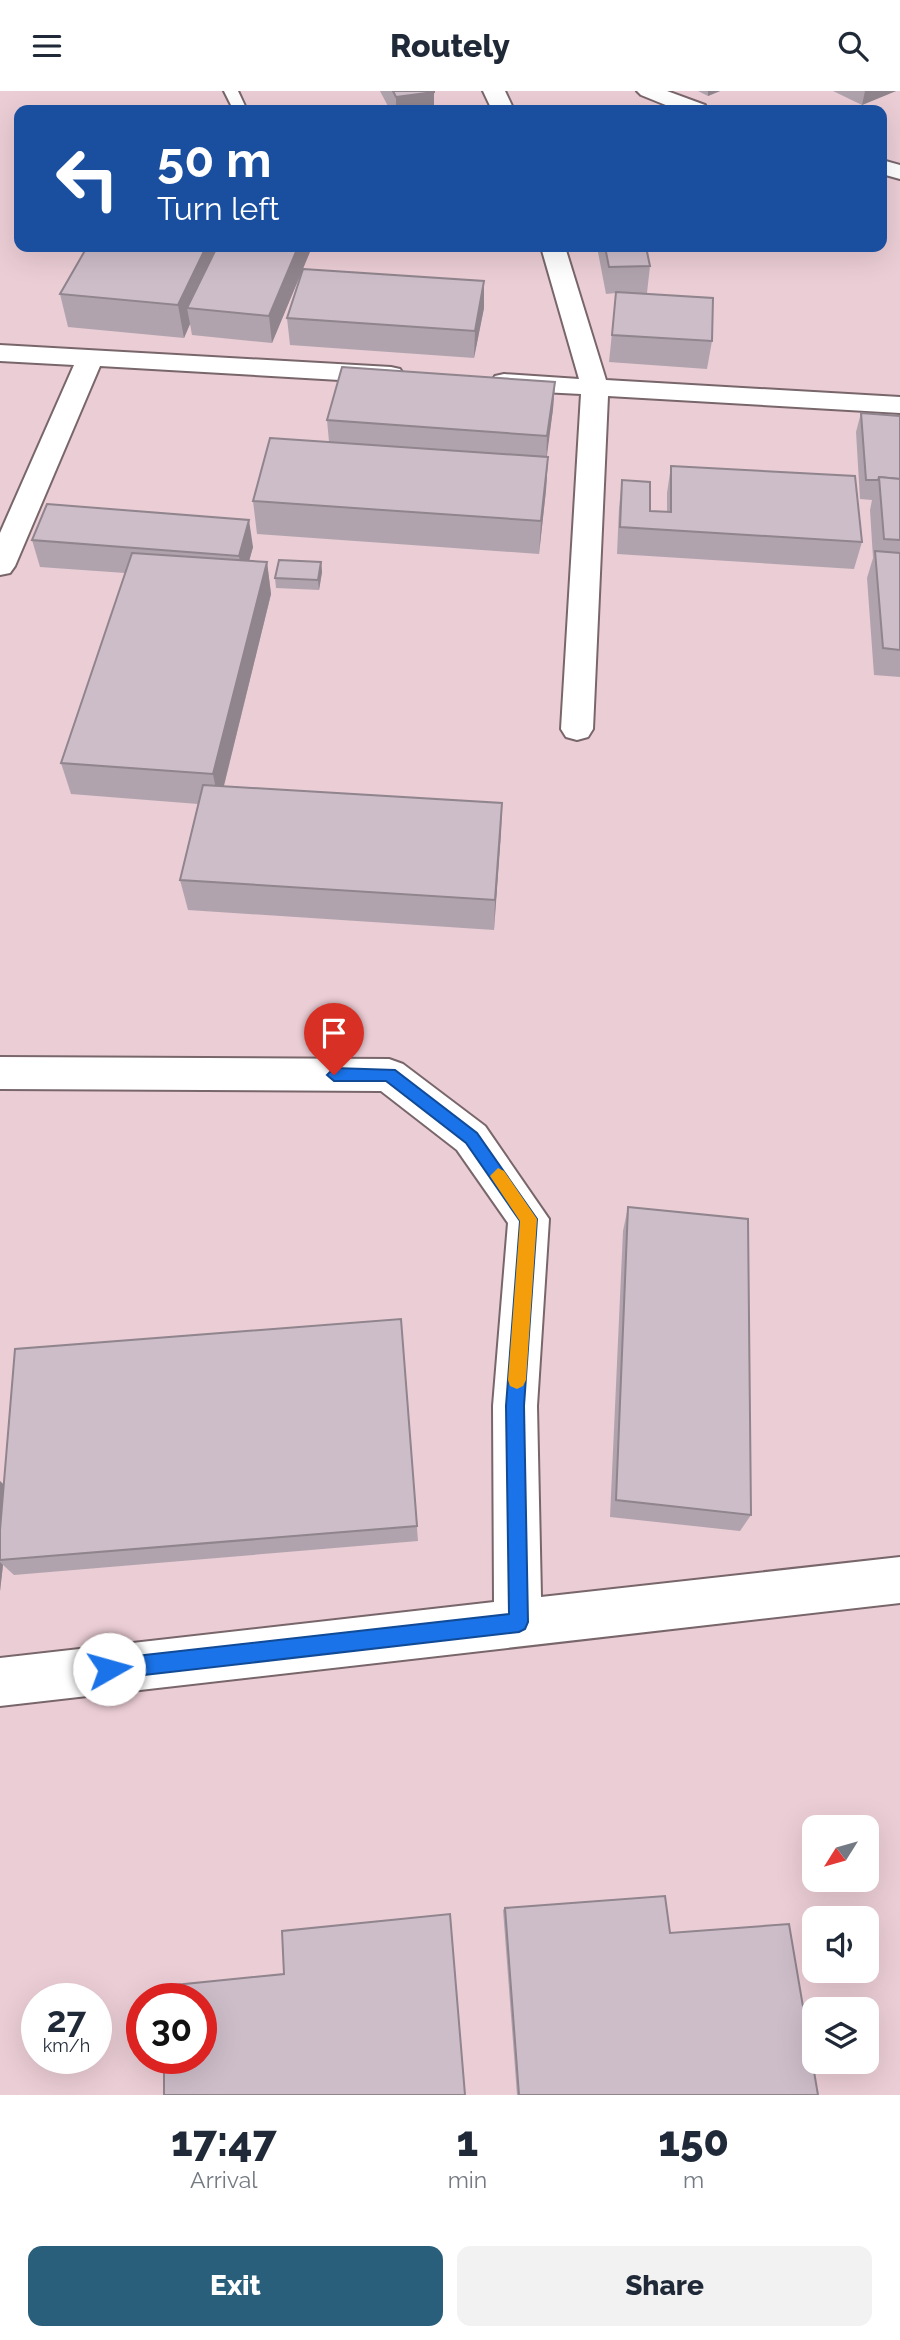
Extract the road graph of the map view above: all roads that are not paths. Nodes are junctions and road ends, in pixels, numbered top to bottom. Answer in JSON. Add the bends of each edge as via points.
{"nodes":[{"id":1,"x":648,"y":91,"type":"edge"},
{"id":2,"x":684,"y":105,"type":"edge"},
{"id":3,"x":554,"y":252,"type":"edge"},
{"id":4,"x":0,"y":353,"type":"edge"},
{"id":5,"x":90,"y":359,"type":"junction"},
{"id":6,"x":418,"y":377,"type":"edge"},
{"id":7,"x":486,"y":381,"type":"edge"},
{"id":8,"x":595,"y":387,"type":"junction"},
{"id":9,"x":900,"y":405,"type":"edge"},
{"id":10,"x":0,"y":566,"type":"edge"},
{"id":11,"x":577,"y":729,"type":"dead end"},
{"id":12,"x":0,"y":1073,"type":"edge"},
{"id":13,"x":900,"y":1580,"type":"edge"},
{"id":14,"x":519,"y":1622,"type":"junction"},
{"id":15,"x":0,"y":1682,"type":"edge"}],
"edges":[{"from":1,"to":2,"type":"street"},
{"from":3,"to":8,"type":"street"},
{"from":4,"to":5,"type":"street"},
{"from":5,"to":6,"type":"street"},
{"from":5,"to":10,"type":"street"},
{"from":7,"to":8,"type":"street"},
{"from":8,"to":9,"type":"street"},
{"from":8,"to":11,"type":"street"},
{"from":12,"to":14,"type":"street","via":[[389,1075],[471,1138],[529,1219],[515,1406]]},
{"from":13,"to":14,"type":"street"},
{"from":14,"to":15,"type":"street"}]}
